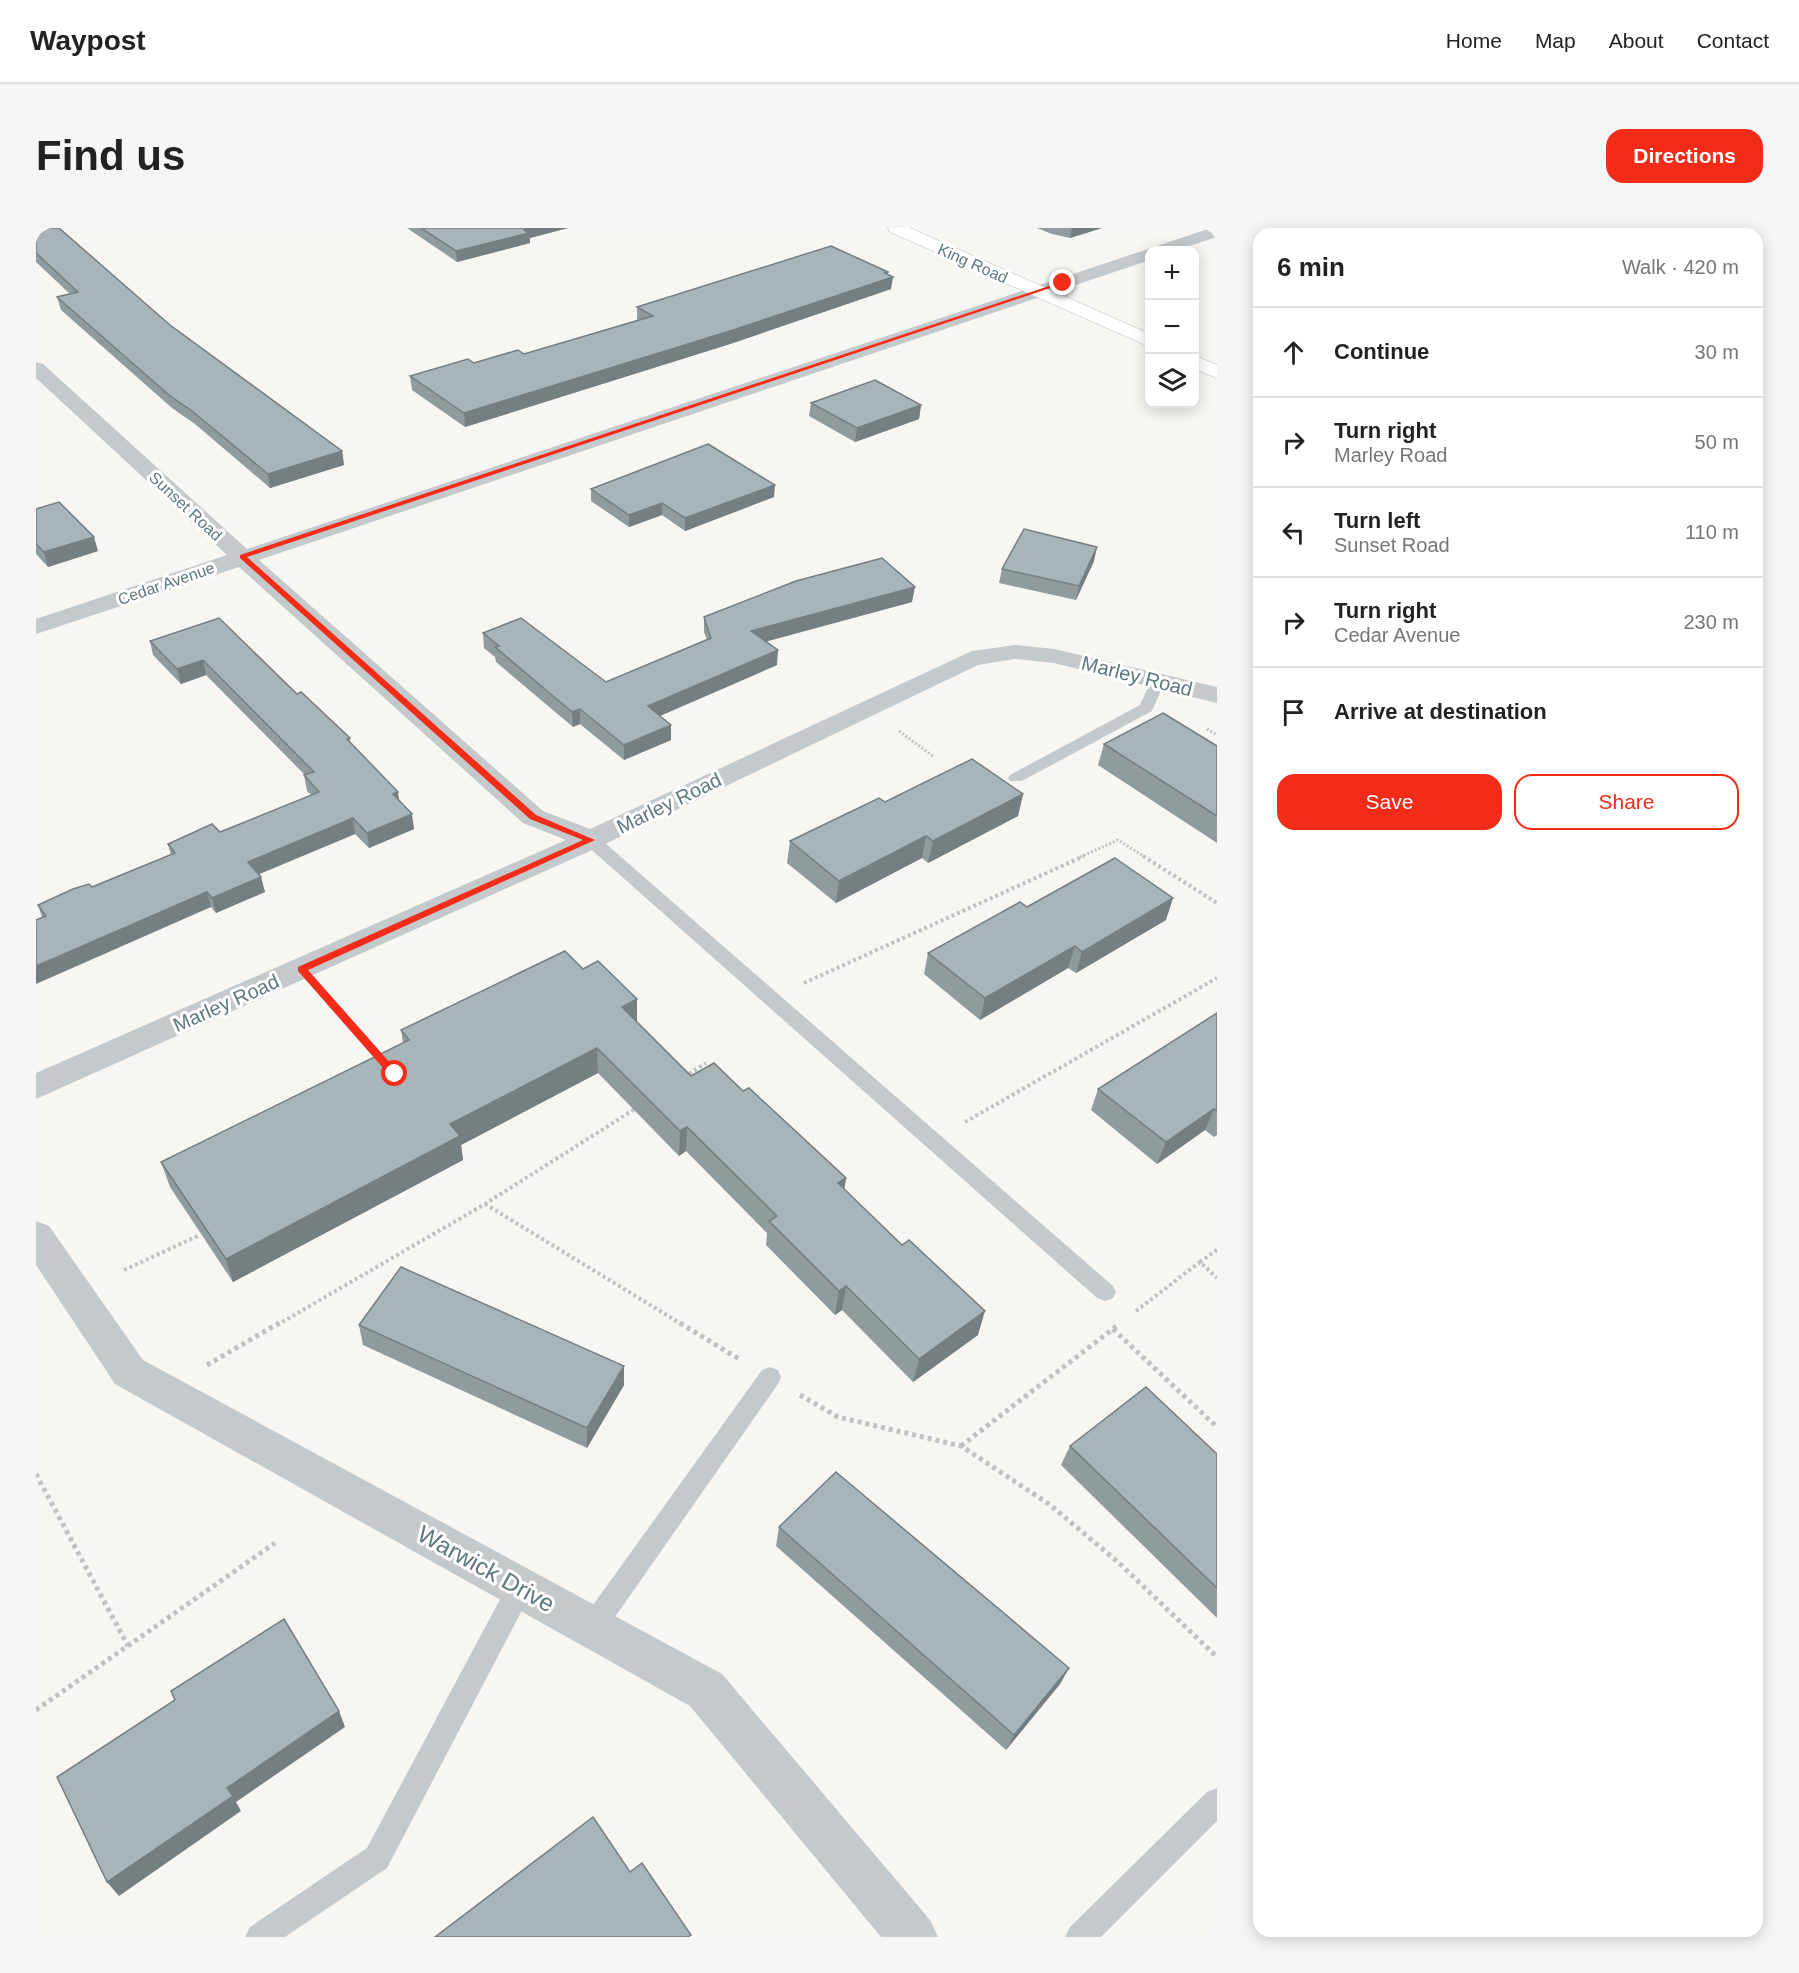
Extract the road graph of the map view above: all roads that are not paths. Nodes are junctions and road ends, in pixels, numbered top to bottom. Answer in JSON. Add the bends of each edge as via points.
{"nodes":[{"id":1,"x":896,"y":228,"type":"edge"},
{"id":2,"x":1217,"y":232,"type":"edge"},
{"id":3,"x":1173,"y":246,"type":"edge"},
{"id":4,"x":1145,"y":255,"type":"edge"},
{"id":5,"x":1037,"y":291,"type":"junction"},
{"id":6,"x":1145,"y":339,"type":"edge"},
{"id":7,"x":1199,"y":364,"type":"edge"},
{"id":8,"x":36,"y":368,"type":"edge"},
{"id":9,"x":1217,"y":372,"type":"edge"},
{"id":10,"x":242,"y":557,"type":"junction"},
{"id":11,"x":36,"y":627,"type":"edge"},
{"id":12,"x":1158,"y":681,"type":"junction"},
{"id":13,"x":1217,"y":695,"type":"edge"},
{"id":14,"x":1016,"y":778,"type":"dead end"},
{"id":15,"x":591,"y":840,"type":"junction"},
{"id":16,"x":36,"y":1087,"type":"edge"},
{"id":17,"x":36,"y":1237,"type":"edge"},
{"id":18,"x":1105,"y":1292,"type":"dead end"},
{"id":19,"x":770,"y":1377,"type":"road end"},
{"id":20,"x":520,"y":1588,"type":"junction"},
{"id":21,"x":592,"y":1628,"type":"junction"},
{"id":22,"x":1217,"y":1802,"type":"edge"},
{"id":23,"x":260,"y":1937,"type":"edge"},
{"id":24,"x":913,"y":1937,"type":"edge"},
{"id":25,"x":1080,"y":1937,"type":"edge"}],
"edges":[{"from":1,"to":5,"type":"main road","name":"King Road"},
{"from":2,"to":3,"type":"street"},
{"from":4,"to":5,"type":"street","name":"Cedar Avenue"},
{"from":5,"to":6,"type":"main road","name":"King Road"},
{"from":5,"to":10,"type":"street","name":"Cedar Avenue"},
{"from":7,"to":9,"type":"main road"},
{"from":8,"to":10,"type":"street","name":"Sunset Road"},
{"from":10,"to":11,"type":"street","name":"Cedar Avenue"},
{"from":10,"to":15,"type":"street","name":"Sunset Road","via":[[533,817]]},
{"from":12,"to":13,"type":"street","name":"Marley Road"},
{"from":12,"to":14,"type":"lane","via":[[1147,708]]},
{"from":12,"to":15,"type":"street","name":"Marley Road","via":[[1054,656],[1015,652],[972,658]]},
{"from":15,"to":16,"type":"street","name":"Marley Road"},
{"from":15,"to":18,"type":"lane"},
{"from":17,"to":20,"type":"street","name":"Warwick Drive","via":[[129,1372]]},
{"from":19,"to":21,"type":"lane"},
{"from":20,"to":21,"type":"street","name":"Warwick Drive"},
{"from":20,"to":23,"type":"lane","via":[[376,1858]]},
{"from":21,"to":24,"type":"street","name":"Warwick Drive","via":[[706,1690]]},
{"from":22,"to":25,"type":"lane"}]}
